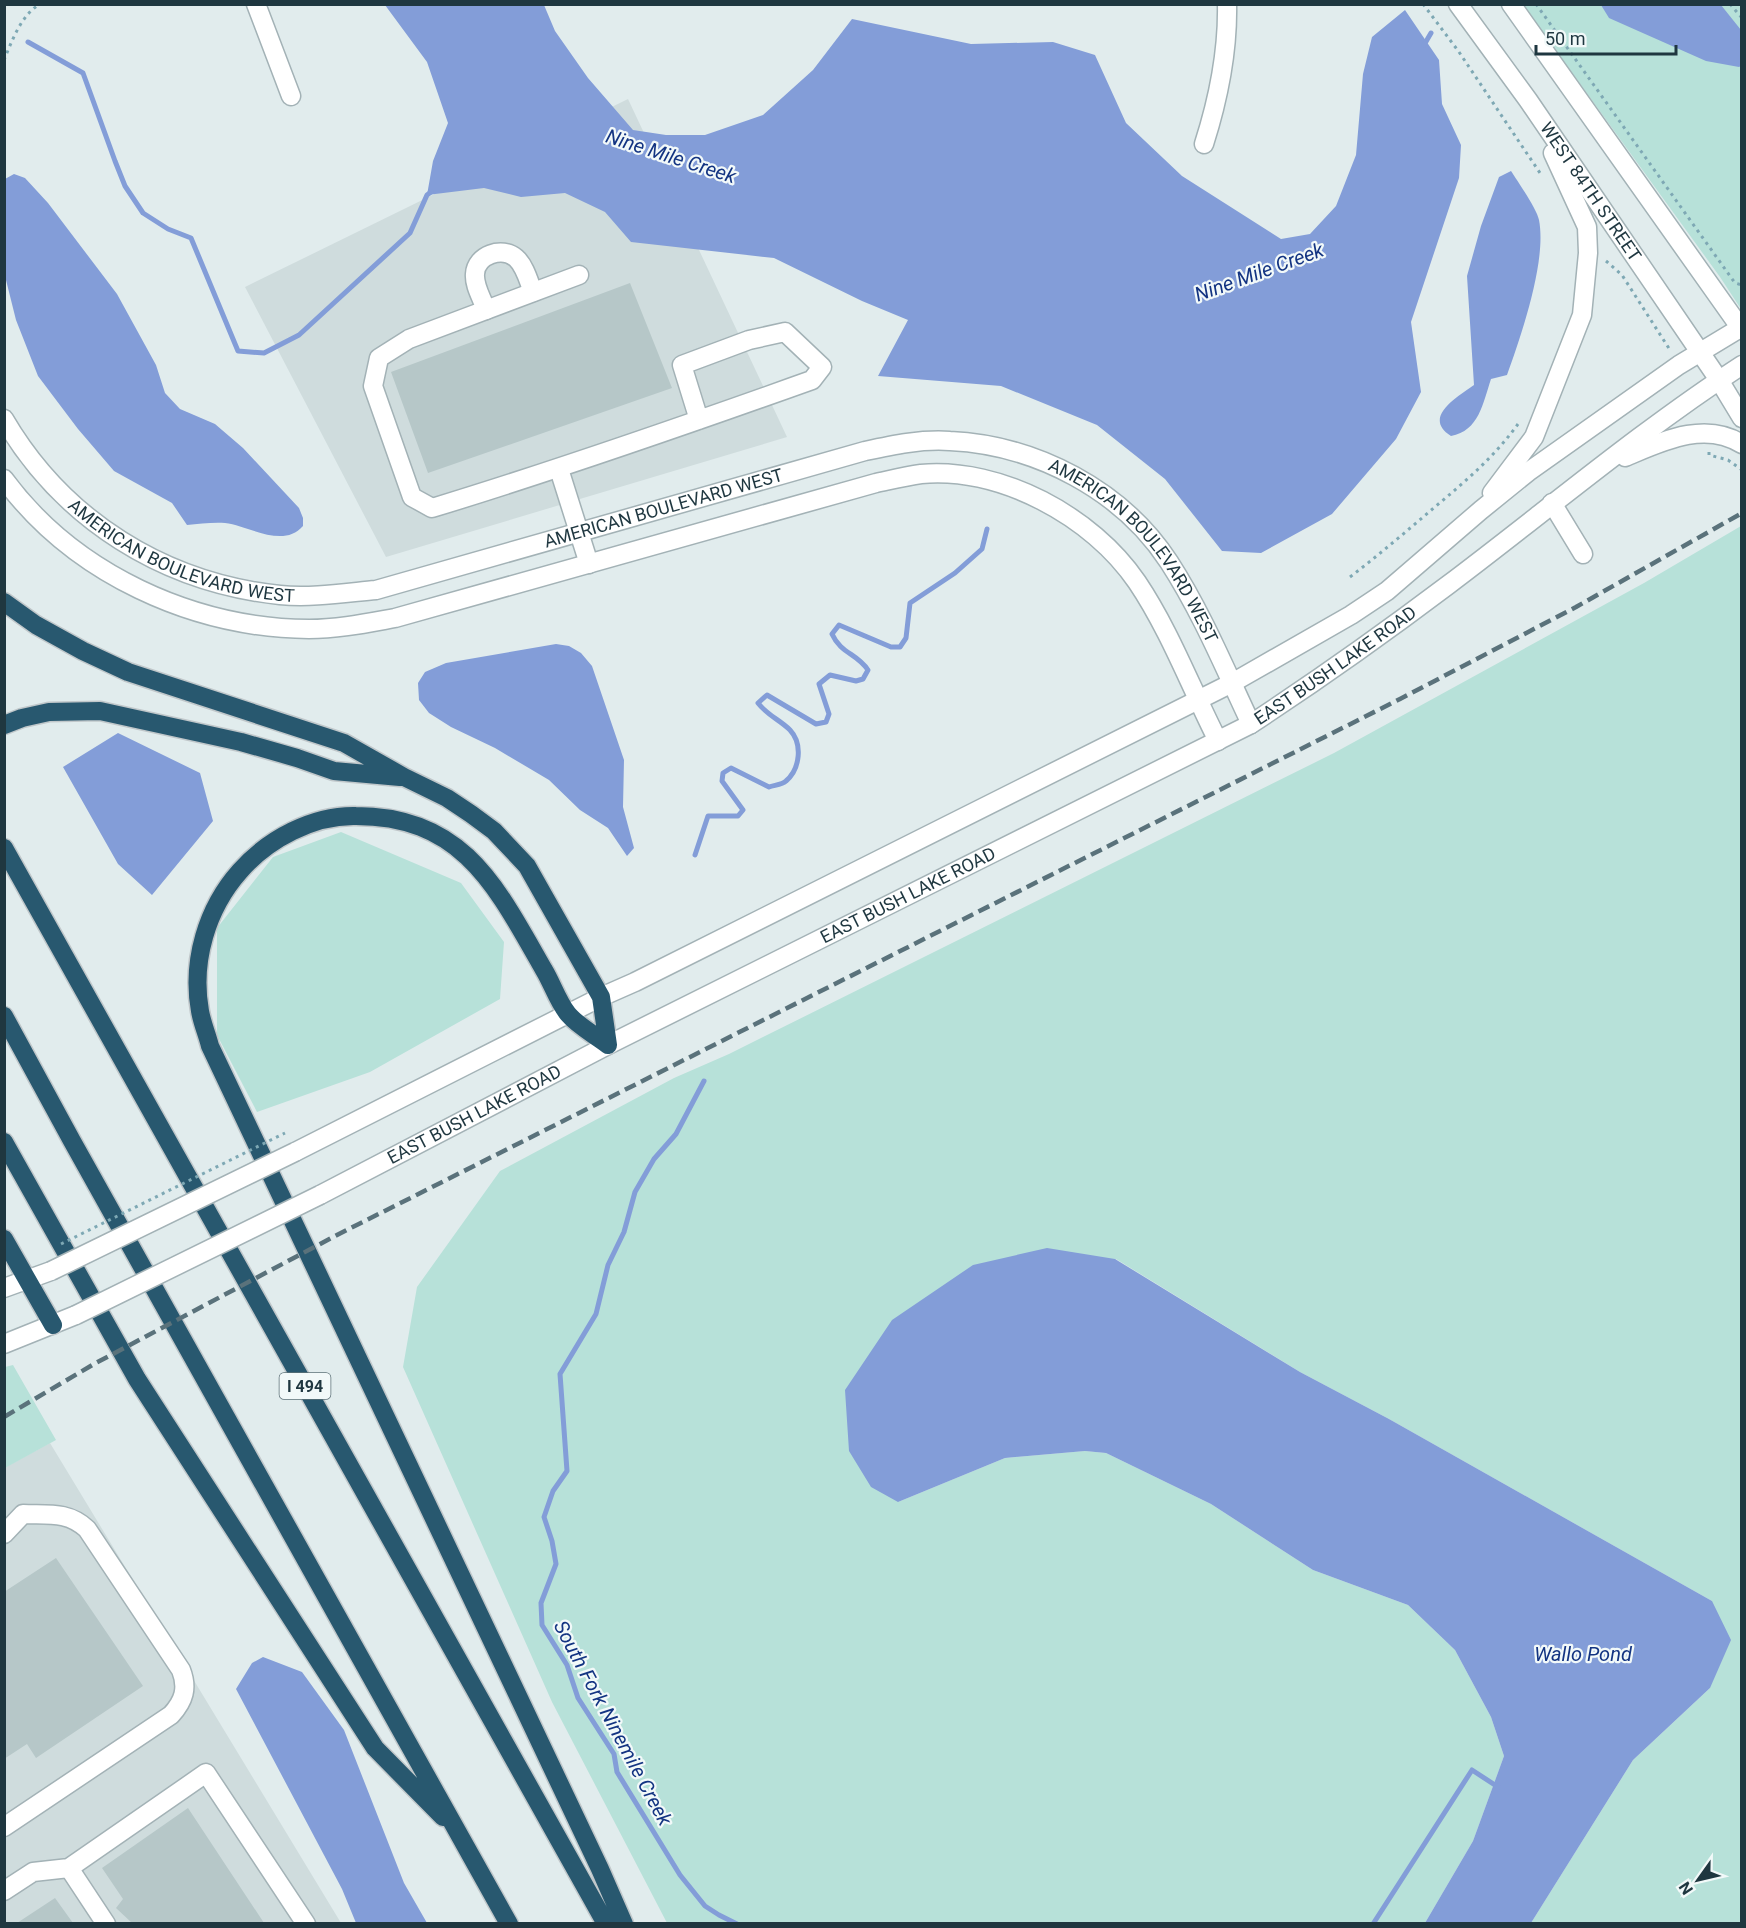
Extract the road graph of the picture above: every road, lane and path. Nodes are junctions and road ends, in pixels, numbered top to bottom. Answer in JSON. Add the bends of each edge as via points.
{"nodes":[{"id":1,"x":39,"y":4,"type":"edge"},
{"id":2,"x":256,"y":4,"type":"edge"},
{"id":3,"x":1227,"y":4,"type":"edge"},
{"id":4,"x":1423,"y":4,"type":"edge"},
{"id":5,"x":1458,"y":4,"type":"edge"},
{"id":6,"x":1510,"y":4,"type":"edge"},
{"id":7,"x":1536,"y":4,"type":"edge"},
{"id":8,"x":1730,"y":4,"type":"edge"},
{"id":9,"x":1742,"y":18,"type":"edge"},
{"id":10,"x":4,"y":60,"type":"edge"},
{"id":11,"x":291,"y":96,"type":"dead end"},
{"id":12,"x":1528,"y":100,"type":"junction"},
{"id":13,"x":1204,"y":144,"type":"dead end"},
{"id":14,"x":1548,"y":184,"type":"dead end"},
{"id":15,"x":579,"y":275,"type":"dead end"},
{"id":16,"x":1742,"y":285,"type":"edge"},
{"id":17,"x":533,"y":292,"type":"junction"},
{"id":18,"x":486,"y":310,"type":"junction"},
{"id":19,"x":1741,"y":328,"type":"edge"},
{"id":20,"x":1700,"y":352,"type":"junction"},
{"id":21,"x":1742,"y":365,"type":"edge"},
{"id":22,"x":1719,"y":380,"type":"junction"},
{"id":23,"x":1742,"y":418,"type":"edge"},
{"id":24,"x":4,"y":419,"type":"edge"},
{"id":25,"x":1522,"y":419,"type":"dead end"},
{"id":26,"x":699,"y":420,"type":"junction"},
{"id":27,"x":1742,"y":444,"type":"edge"},
{"id":28,"x":559,"y":469,"type":"junction"},
{"id":29,"x":1596,"y":470,"type":"junction"},
{"id":30,"x":4,"y":479,"type":"edge"},
{"id":31,"x":1552,"y":503,"type":"junction"},
{"id":32,"x":1481,"y":510,"type":"junction"},
{"id":33,"x":579,"y":531,"type":"junction"},
{"id":34,"x":1583,"y":554,"type":"dead end"},
{"id":35,"x":589,"y":564,"type":"junction"},
{"id":36,"x":1350,"y":577,"type":"dead end"},
{"id":37,"x":4,"y":602,"type":"edge"},
{"id":38,"x":1232,"y":683,"type":"junction"},
{"id":39,"x":1197,"y":700,"type":"junction"},
{"id":40,"x":1251,"y":724,"type":"junction"},
{"id":41,"x":4,"y":725,"type":"edge"},
{"id":42,"x":1218,"y":741,"type":"junction"},
{"id":43,"x":404,"y":777,"type":"junction"},
{"id":44,"x":4,"y":848,"type":"edge"},
{"id":45,"x":601,"y":997,"type":"junction"},
{"id":46,"x":568,"y":1014,"type":"junction"},
{"id":47,"x":4,"y":1016,"type":"edge"},
{"id":48,"x":608,"y":1045,"type":"junction"},
{"id":49,"x":285,"y":1133,"type":"dead end"},
{"id":50,"x":4,"y":1142,"type":"edge"},
{"id":51,"x":4,"y":1239,"type":"edge"},
{"id":52,"x":52,"y":1248,"type":"dead end"},
{"id":53,"x":27,"y":1279,"type":"junction"},
{"id":54,"x":4,"y":1288,"type":"edge"},
{"id":55,"x":53,"y":1325,"type":"junction"},
{"id":56,"x":4,"y":1344,"type":"edge"},
{"id":57,"x":4,"y":1534,"type":"edge"},
{"id":58,"x":4,"y":1827,"type":"edge"},
{"id":59,"x":459,"y":1834,"type":"junction"},
{"id":60,"x":69,"y":1868,"type":"junction"},
{"id":61,"x":4,"y":1891,"type":"edge"},
{"id":62,"x":106,"y":1923,"type":"edge"},
{"id":63,"x":306,"y":1923,"type":"edge"},
{"id":64,"x":509,"y":1923,"type":"edge"},
{"id":65,"x":606,"y":1923,"type":"edge"},
{"id":66,"x":624,"y":1923,"type":"edge"}],
"edges":[{"from":1,"to":10,"type":"path","via":[[22,22]]},
{"from":2,"to":11,"type":"street"},
{"from":3,"to":13,"type":"street","via":[[1215,111]]},
{"from":4,"to":14,"type":"path"},
{"from":5,"to":12,"type":"street","name":"WEST 84TH STREET"},
{"from":6,"to":19,"type":"street"},
{"from":7,"to":16,"type":"path","via":[[1735,283]]},
{"from":8,"to":9,"type":"path"},
{"from":12,"to":20,"type":"street","name":"WEST 84TH STREET"},
{"from":12,"to":32,"type":"street","via":[[1587,227],[1582,315],[1534,437]]},
{"from":15,"to":17,"type":"street"},
{"from":17,"to":18,"type":"street"},
{"from":17,"to":18,"type":"street","via":[[516,258],[504,252],[492,253],[482,259],[475,271]]},
{"from":18,"to":28,"type":"street","via":[[408,339],[379,358],[374,386],[412,497],[432,508]]},
{"from":19,"to":20,"type":"street","name":"EAST BUSH LAKE ROAD"},
{"from":20,"to":22,"type":"street","name":"WEST 84TH STREET"},
{"from":20,"to":32,"type":"street","name":"EAST BUSH LAKE ROAD","via":[[1528,472]]},
{"from":21,"to":22,"type":"street","name":"EAST BUSH LAKE ROAD"},
{"from":22,"to":23,"type":"street"},
{"from":22,"to":29,"type":"street","name":"EAST BUSH LAKE ROAD"},
{"from":24,"to":33,"type":"street","name":"AMERICAN BOULEVARD WEST","via":[[53,487],[82,514],[159,562],[240,588],[281,595],[376,590]]},
{"from":25,"to":36,"type":"path","via":[[1501,448],[1463,483]]},
{"from":26,"to":26,"type":"street","via":[[812,380],[822,367],[785,332],[749,340],[682,364]]},
{"from":26,"to":28,"type":"street"},
{"from":27,"to":29,"type":"street","via":[[1708,433],[1672,437]]},
{"from":28,"to":33,"type":"street"},
{"from":29,"to":31,"type":"street","name":"EAST BUSH LAKE ROAD"},
{"from":30,"to":35,"type":"street","name":"AMERICAN BOULEVARD WEST","via":[[38,518],[70,546],[144,592],[184,609],[268,627],[354,626],[395,618]]},
{"from":31,"to":34,"type":"street"},
{"from":31,"to":40,"type":"street","name":"EAST BUSH LAKE ROAD","via":[[1449,585]]},
{"from":32,"to":38,"type":"street","name":"EAST BUSH LAKE ROAD","via":[[1387,591]]},
{"from":33,"to":35,"type":"street"},
{"from":33,"to":38,"type":"street","name":"AMERICAN BOULEVARD WEST","via":[[906,442],[950,441],[996,447],[1036,458],[1075,476],[1110,499],[1140,526],[1168,560],[1190,597]]},
{"from":35,"to":39,"type":"street","name":"AMERICAN BOULEVARD WEST","via":[[876,483],[921,474],[969,477],[1011,487],[1054,506],[1113,552],[1156,613]]},
{"from":37,"to":43,"type":"highway","via":[[36,625],[128,672],[344,743]]},
{"from":38,"to":39,"type":"street","name":"EAST BUSH LAKE ROAD"},
{"from":38,"to":40,"type":"street","name":"AMERICAN BOULEVARD WEST"},
{"from":39,"to":42,"type":"street","name":"AMERICAN BOULEVARD WEST"},
{"from":39,"to":45,"type":"street","name":"EAST BUSH LAKE ROAD"},
{"from":40,"to":42,"type":"street","name":"EAST BUSH LAKE ROAD"},
{"from":41,"to":43,"type":"highway","via":[[49,712],[100,711],[241,742],[334,771]]},
{"from":42,"to":48,"type":"street","name":"EAST BUSH LAKE ROAD"},
{"from":43,"to":45,"type":"highway","via":[[471,814],[494,831],[527,866]]},
{"from":44,"to":65,"type":"highway","number":"I 494"},
{"from":45,"to":46,"type":"street","name":"EAST BUSH LAKE ROAD"},
{"from":45,"to":48,"type":"highway"},
{"from":46,"to":48,"type":"highway"},
{"from":46,"to":53,"type":"street","name":"EAST BUSH LAKE ROAD","bridge":true,"via":[[295,1152],[51,1271]]},
{"from":46,"to":66,"type":"highway","via":[[480,868],[428,830],[381,816],[341,815],[309,824],[275,841],[249,861],[225,888],[212,911],[202,943],[198,975],[200,1010],[210,1046]]},
{"from":47,"to":59,"type":"highway"},
{"from":48,"to":55,"type":"street","name":"EAST BUSH LAKE ROAD","bridge":true,"via":[[320,1195]]},
{"from":49,"to":52,"type":"path","bridge":true},
{"from":50,"to":59,"type":"highway","via":[[137,1379],[375,1748]]},
{"from":51,"to":53,"type":"highway"},
{"from":53,"to":54,"type":"street","name":"EAST BUSH LAKE ROAD"},
{"from":53,"to":55,"type":"highway"},
{"from":55,"to":56,"type":"street","name":"EAST BUSH LAKE ROAD"},
{"from":57,"to":58,"type":"street","via":[[23,1514],[69,1516],[79,1521],[182,1670],[185,1682],[180,1706],[171,1715]]},
{"from":59,"to":64,"type":"highway"},
{"from":60,"to":61,"type":"street","via":[[33,1872]]},
{"from":60,"to":62,"type":"street"},
{"from":60,"to":63,"type":"street","via":[[206,1773]]}]}
